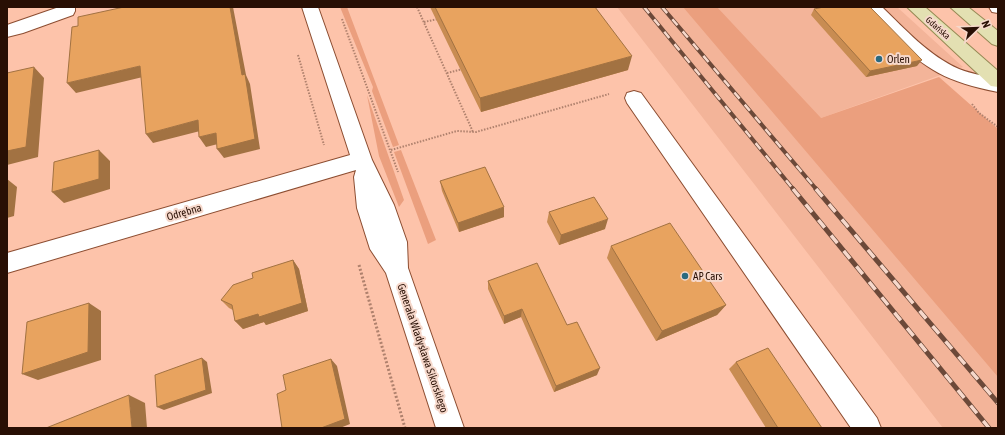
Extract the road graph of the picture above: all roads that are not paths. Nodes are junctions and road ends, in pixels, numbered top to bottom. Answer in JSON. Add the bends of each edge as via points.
{"nodes":[{"id":1,"x":310,"y":7,"type":"edge"},
{"id":2,"x":872,"y":7,"type":"edge"},
{"id":3,"x":915,"y":7,"type":"edge"},
{"id":4,"x":958,"y":7,"type":"edge"},
{"id":5,"x":72,"y":8,"type":"edge"},
{"id":6,"x":7,"y":31,"type":"edge"},
{"id":7,"x":998,"y":40,"type":"edge"},
{"id":8,"x":998,"y":81,"type":"edge"},
{"id":9,"x":998,"y":85,"type":"edge"},
{"id":10,"x":634,"y":98,"type":"dead end"},
{"id":11,"x":362,"y":160,"type":"junction"},
{"id":12,"x":7,"y":263,"type":"edge"},
{"id":13,"x":450,"y":428,"type":"edge"},
{"id":14,"x":867,"y":428,"type":"edge"}],
"edges":[{"from":1,"to":11,"type":"street","name":"Generała Władysława Sikorskiego"},
{"from":2,"to":9,"type":"street","via":[[917,50],[942,68],[964,78]]},
{"from":3,"to":8,"type":"main road","name":"Gdańska"},
{"from":4,"to":7,"type":"main road"},
{"from":5,"to":6,"type":"street"},
{"from":10,"to":14,"type":"street"},
{"from":11,"to":12,"type":"street","name":"Odrębna"},
{"from":11,"to":13,"type":"street","name":"Generała Władysława Sikorskiego","via":[[369,213],[381,248],[396,268]]}]}
